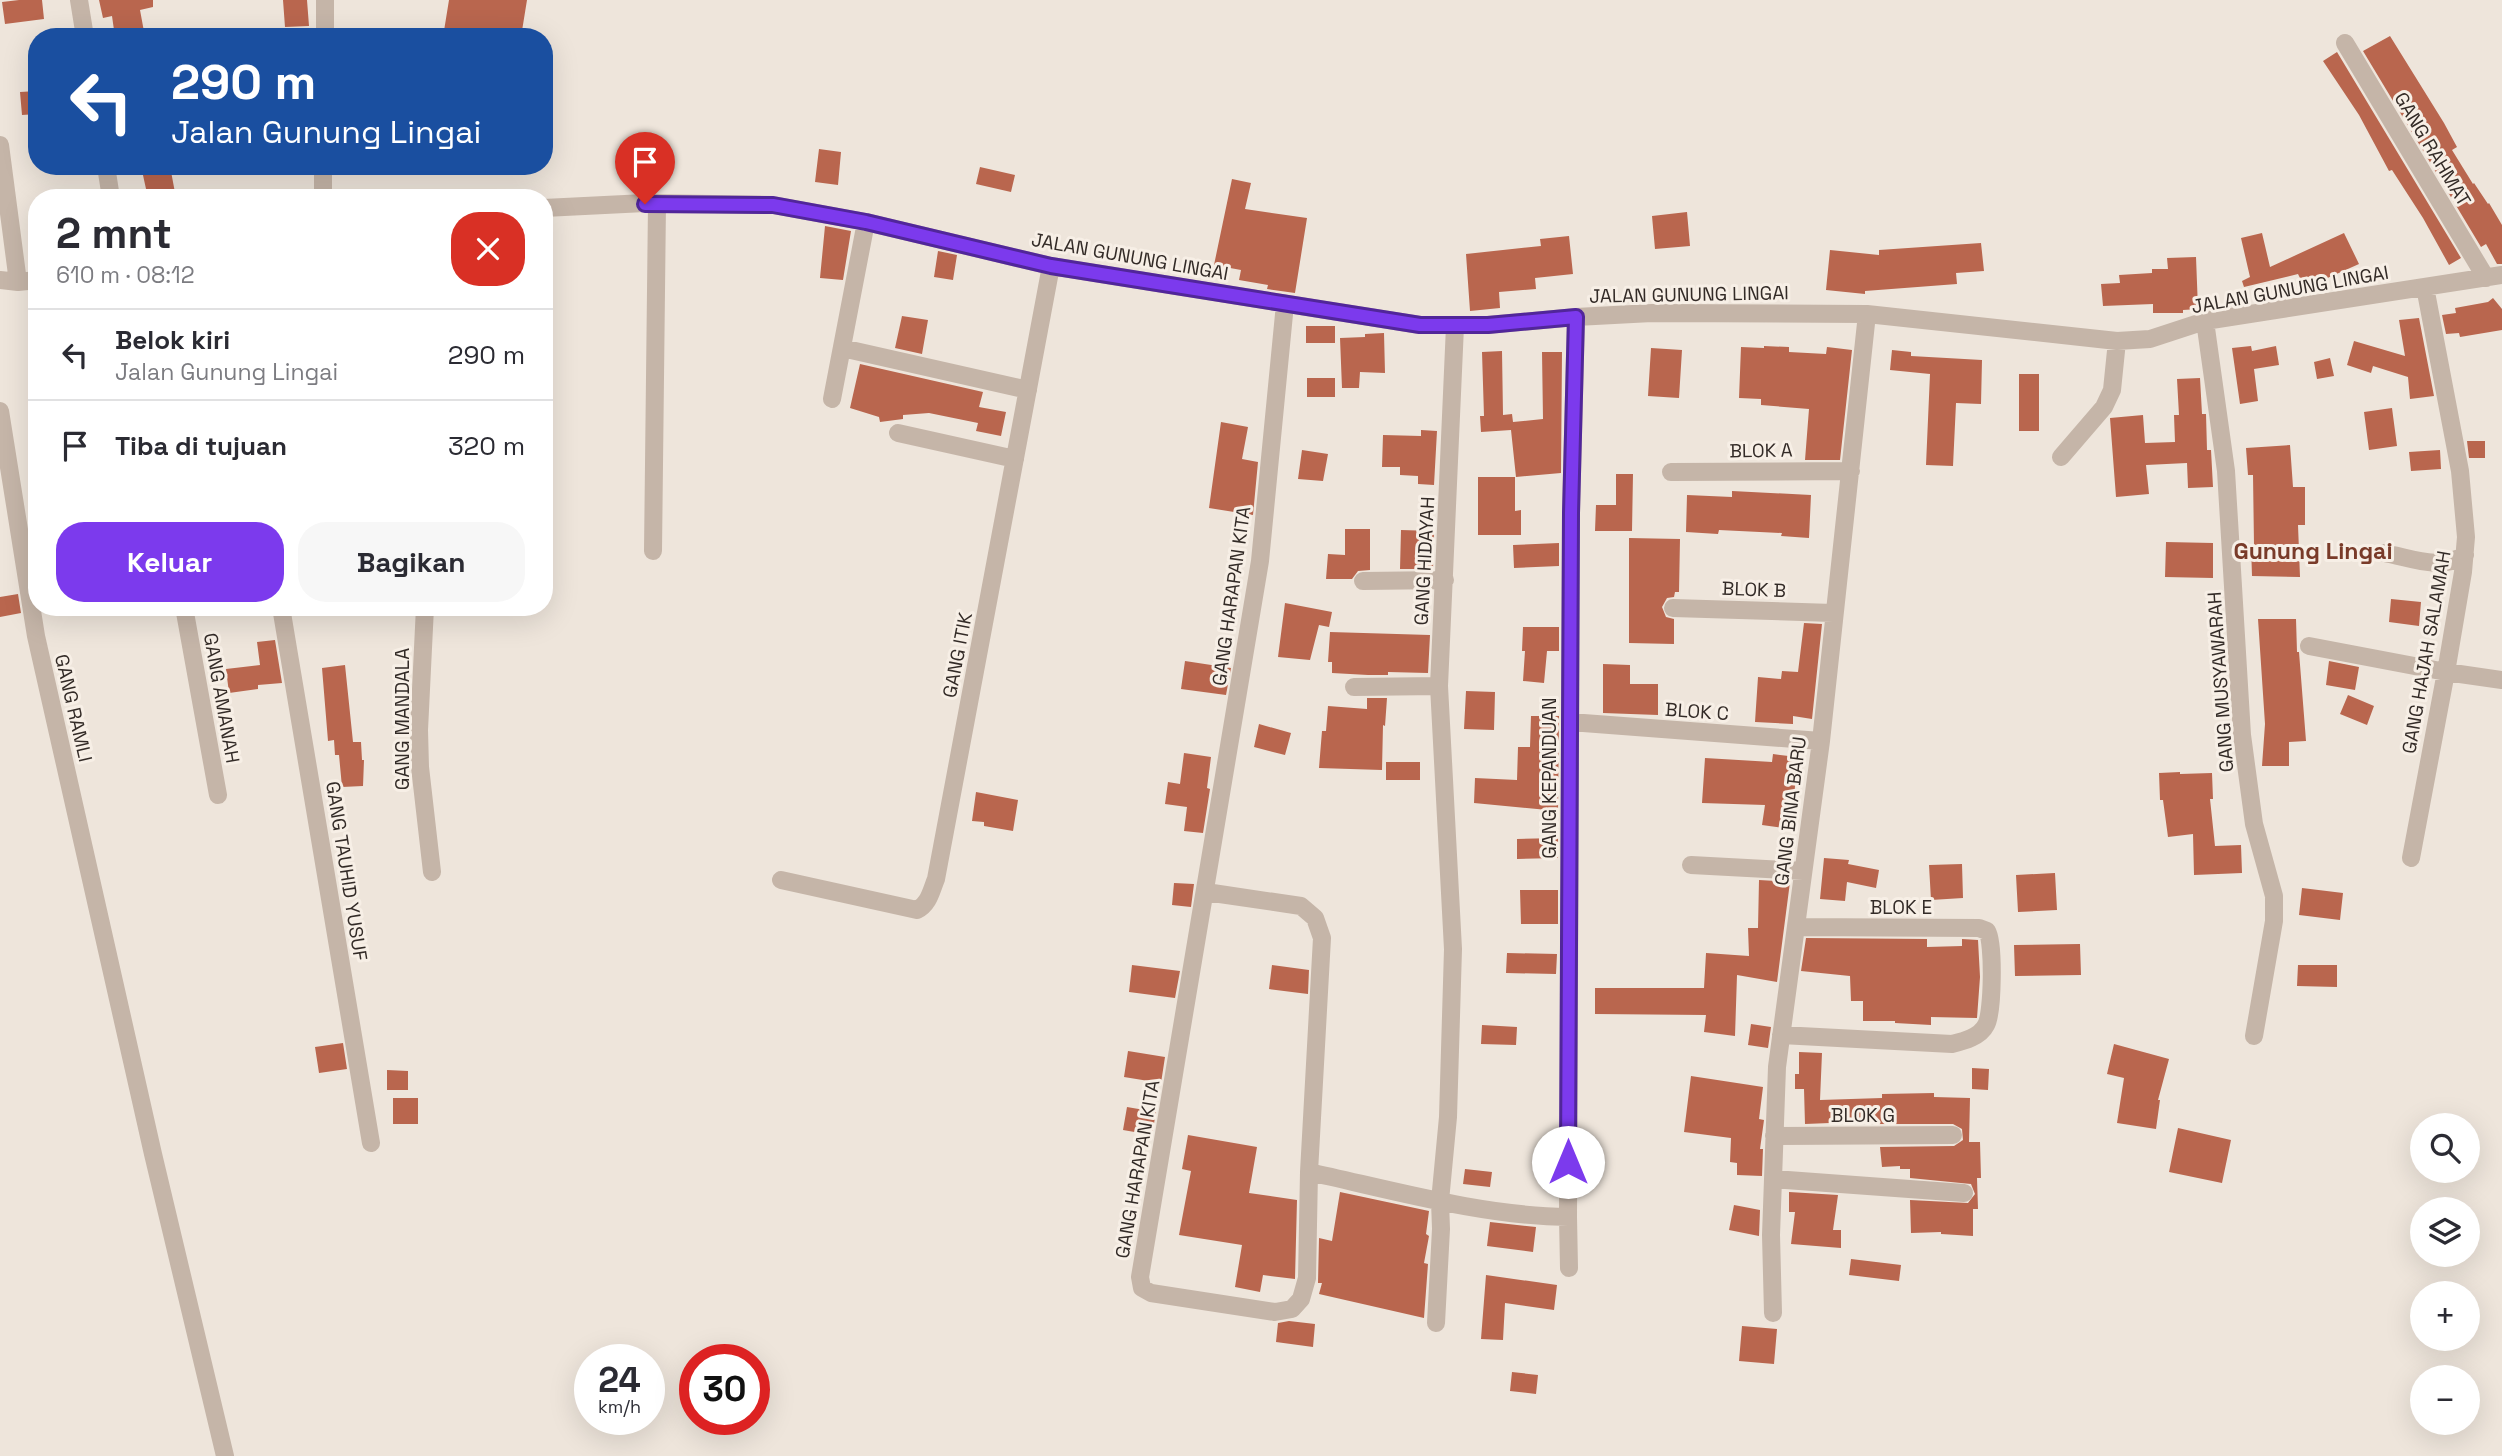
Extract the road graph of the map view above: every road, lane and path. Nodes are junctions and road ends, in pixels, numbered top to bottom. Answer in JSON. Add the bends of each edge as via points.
{"nodes":[{"id":1,"x":79,"y":0,"type":"edge"},
{"id":2,"x":325,"y":0,"type":"edge"},
{"id":3,"x":84,"y":28,"type":"edge"},
{"id":4,"x":325,"y":28,"type":"edge"},
{"id":5,"x":2345,"y":43,"type":"dead end"},
{"id":6,"x":0,"y":145,"type":"edge"},
{"id":7,"x":657,"y":204,"type":"junction"},
{"id":8,"x":553,"y":208,"type":"edge"},
{"id":9,"x":866,"y":222,"type":"junction"},
{"id":10,"x":1051,"y":266,"type":"junction"},
{"id":11,"x":2494,"y":276,"type":"edge"},
{"id":12,"x":0,"y":280,"type":"edge"},
{"id":13,"x":28,"y":281,"type":"edge"},
{"id":14,"x":2425,"y":287,"type":"junction"},
{"id":15,"x":1285,"y":304,"type":"junction"},
{"id":16,"x":1867,"y":314,"type":"junction"},
{"id":17,"x":1576,"y":317,"type":"junction"},
{"id":18,"x":2205,"y":321,"type":"junction"},
{"id":19,"x":1455,"y":326,"type":"junction"},
{"id":20,"x":2117,"y":341,"type":"junction"},
{"id":21,"x":842,"y":348,"type":"junction"},
{"id":22,"x":1028,"y":390,"type":"junction"},
{"id":23,"x":832,"y":399,"type":"dead end"},
{"id":24,"x":0,"y":411,"type":"edge"},
{"id":25,"x":898,"y":433,"type":"dead end"},
{"id":26,"x":2061,"y":457,"type":"dead end"},
{"id":27,"x":1016,"y":458,"type":"junction"},
{"id":28,"x":1851,"y":471,"type":"junction"},
{"id":29,"x":1671,"y":472,"type":"dead end"},
{"id":30,"x":653,"y":551,"type":"dead end"},
{"id":31,"x":2384,"y":553,"type":"dead end"},
{"id":32,"x":2465,"y":555,"type":"junction"},
{"id":33,"x":1445,"y":580,"type":"junction"},
{"id":34,"x":1363,"y":581,"type":"dead end"},
{"id":35,"x":28,"y":586,"type":"edge"},
{"id":36,"x":1673,"y":608,"type":"dead end"},
{"id":37,"x":1833,"y":613,"type":"junction"},
{"id":38,"x":33,"y":616,"type":"edge"},
{"id":39,"x":186,"y":616,"type":"edge"},
{"id":40,"x":283,"y":616,"type":"edge"},
{"id":41,"x":425,"y":616,"type":"edge"},
{"id":42,"x":2309,"y":646,"type":"dead end"},
{"id":43,"x":2446,"y":672,"type":"junction"},
{"id":44,"x":2502,"y":680,"type":"edge"},
{"id":45,"x":1439,"y":686,"type":"junction"},
{"id":46,"x":1354,"y":687,"type":"dead end"},
{"id":47,"x":1570,"y":722,"type":"junction"},
{"id":48,"x":1821,"y":741,"type":"junction"},
{"id":49,"x":218,"y":795,"type":"dead end"},
{"id":50,"x":2411,"y":858,"type":"dead end"},
{"id":51,"x":1691,"y":865,"type":"dead end"},
{"id":52,"x":432,"y":872,"type":"dead end"},
{"id":53,"x":1804,"y":872,"type":"junction"},
{"id":54,"x":781,"y":880,"type":"dead end"},
{"id":55,"x":1206,"y":892,"type":"junction"},
{"id":56,"x":1796,"y":927,"type":"junction"},
{"id":57,"x":1781,"y":1035,"type":"junction"},
{"id":58,"x":2254,"y":1036,"type":"dead end"},
{"id":59,"x":1953,"y":1135,"type":"dead end"},
{"id":60,"x":1774,"y":1136,"type":"junction"},
{"id":61,"x":371,"y":1143,"type":"dead end"},
{"id":62,"x":1309,"y":1172,"type":"junction"},
{"id":63,"x":1773,"y":1179,"type":"junction"},
{"id":64,"x":1965,"y":1193,"type":"dead end"},
{"id":65,"x":1440,"y":1201,"type":"junction"},
{"id":66,"x":1568,"y":1217,"type":"junction"},
{"id":67,"x":1569,"y":1268,"type":"dead end"},
{"id":68,"x":1773,"y":1313,"type":"dead end"},
{"id":69,"x":1436,"y":1323,"type":"dead end"},
{"id":70,"x":225,"y":1456,"type":"edge"}],
"edges":[{"from":1,"to":3,"type":"street"},
{"from":2,"to":4,"type":"street"},
{"from":5,"to":11,"type":"street","name":"GANG RAHMAT"},
{"from":6,"to":13,"type":"street"},
{"from":7,"to":8,"type":"street","name":"JALAN GUNUNG LINGAI"},
{"from":7,"to":9,"type":"street","name":"JALAN GUNUNG LINGAI","via":[[773,205]]},
{"from":7,"to":30,"type":"street"},
{"from":9,"to":10,"type":"street","name":"JALAN GUNUNG LINGAI"},
{"from":9,"to":21,"type":"street"},
{"from":10,"to":15,"type":"street","name":"JALAN GUNUNG LINGAI"},
{"from":10,"to":22,"type":"street","name":"GANG ITIK"},
{"from":11,"to":14,"type":"street","name":"JALAN GUNUNG LINGAI"},
{"from":12,"to":13,"type":"street"},
{"from":14,"to":18,"type":"street","name":"JALAN GUNUNG LINGAI"},
{"from":14,"to":32,"type":"street","name":"GANG HAJAH SALAMAH","via":[[2460,471]]},
{"from":15,"to":19,"type":"street","name":"JALAN GUNUNG LINGAI","via":[[1420,325]]},
{"from":15,"to":55,"type":"street","name":"GANG HARAPAN KITA","via":[[1260,561]]},
{"from":16,"to":17,"type":"street","name":"JALAN GUNUNG LINGAI"},
{"from":16,"to":20,"type":"street","name":"JALAN GUNUNG LINGAI"},
{"from":16,"to":28,"type":"street","name":"GANG BINA BARU"},
{"from":17,"to":19,"type":"street","name":"JALAN GUNUNG LINGAI"},
{"from":17,"to":47,"type":"street","name":"GANG KEPANDUAN"},
{"from":18,"to":20,"type":"street","name":"JALAN GUNUNG LINGAI","via":[[2150,339]]},
{"from":18,"to":58,"type":"street","name":"GANG MUSYAWARAH","via":[[2226,471],[2242,735],[2254,824],[2274,896],[2274,921]]},
{"from":19,"to":33,"type":"street","name":"GANG HIDAYAH"},
{"from":20,"to":26,"type":"street","via":[[2112,390],[2104,407]]},
{"from":21,"to":22,"type":"street"},
{"from":21,"to":23,"type":"street"},
{"from":22,"to":27,"type":"street","name":"GANG ITIK"},
{"from":24,"to":35,"type":"street","name":"GANG RAMLI"},
{"from":25,"to":27,"type":"street"},
{"from":27,"to":54,"type":"street","name":"GANG ITIK","via":[[929,897],[917,910]]},
{"from":28,"to":29,"type":"street","name":"BLOK A"},
{"from":28,"to":37,"type":"street","name":"GANG BINA BARU"},
{"from":31,"to":32,"type":"street","via":[[2437,564]]},
{"from":32,"to":43,"type":"street","name":"GANG HAJAH SALAMAH"},
{"from":33,"to":34,"type":"street"},
{"from":33,"to":45,"type":"street","name":"GANG HIDAYAH"},
{"from":36,"to":37,"type":"street","name":"BLOK B"},
{"from":37,"to":48,"type":"street","name":"GANG BINA BARU"},
{"from":38,"to":70,"type":"street","name":"GANG RAMLI"},
{"from":39,"to":49,"type":"street","name":"GANG AMANAH"},
{"from":40,"to":61,"type":"street","name":"GANG TAUHID YUSUF"},
{"from":41,"to":52,"type":"street","name":"GANG MANDALA","via":[[419,730]]},
{"from":42,"to":43,"type":"street"},
{"from":43,"to":44,"type":"street"},
{"from":43,"to":50,"type":"street","name":"GANG HAJAH SALAMAH"},
{"from":45,"to":46,"type":"street"},
{"from":45,"to":65,"type":"street","name":"GANG HIDAYAH","via":[[1453,949],[1448,1117]]},
{"from":47,"to":48,"type":"street","name":"BLOK C"},
{"from":47,"to":66,"type":"street","name":"GANG KEPANDUAN"},
{"from":48,"to":53,"type":"street","name":"GANG BINA BARU"},
{"from":51,"to":53,"type":"street"},
{"from":53,"to":56,"type":"street","name":"GANG BINA BARU"},
{"from":55,"to":62,"type":"street","name":"GANG HARAPAN KITA","via":[[1301,906],[1315,918],[1322,938]]},
{"from":55,"to":62,"type":"street","name":"GANG HARAPAN KITA","via":[[1140,1277],[1142,1288],[1275,1312],[1292,1308],[1301,1299],[1307,1278]]},
{"from":56,"to":57,"type":"street","name":"GANG BINA BARU"},
{"from":56,"to":57,"type":"street","name":"BLOK E","via":[[1987,931],[1992,947],[1989,1013],[1986,1027],[1976,1036],[1952,1044]]},
{"from":57,"to":60,"type":"street","name":"GANG BINA BARU"},
{"from":59,"to":60,"type":"street","name":"BLOK G"},
{"from":60,"to":63,"type":"street","name":"GANG BINA BARU"},
{"from":62,"to":65,"type":"street"},
{"from":63,"to":64,"type":"street"},
{"from":63,"to":68,"type":"street","name":"GANG BINA BARU"},
{"from":65,"to":66,"type":"street"},
{"from":65,"to":69,"type":"street","name":"GANG HIDAYAH"},
{"from":66,"to":67,"type":"street","name":"GANG KEPANDUAN"}]}
